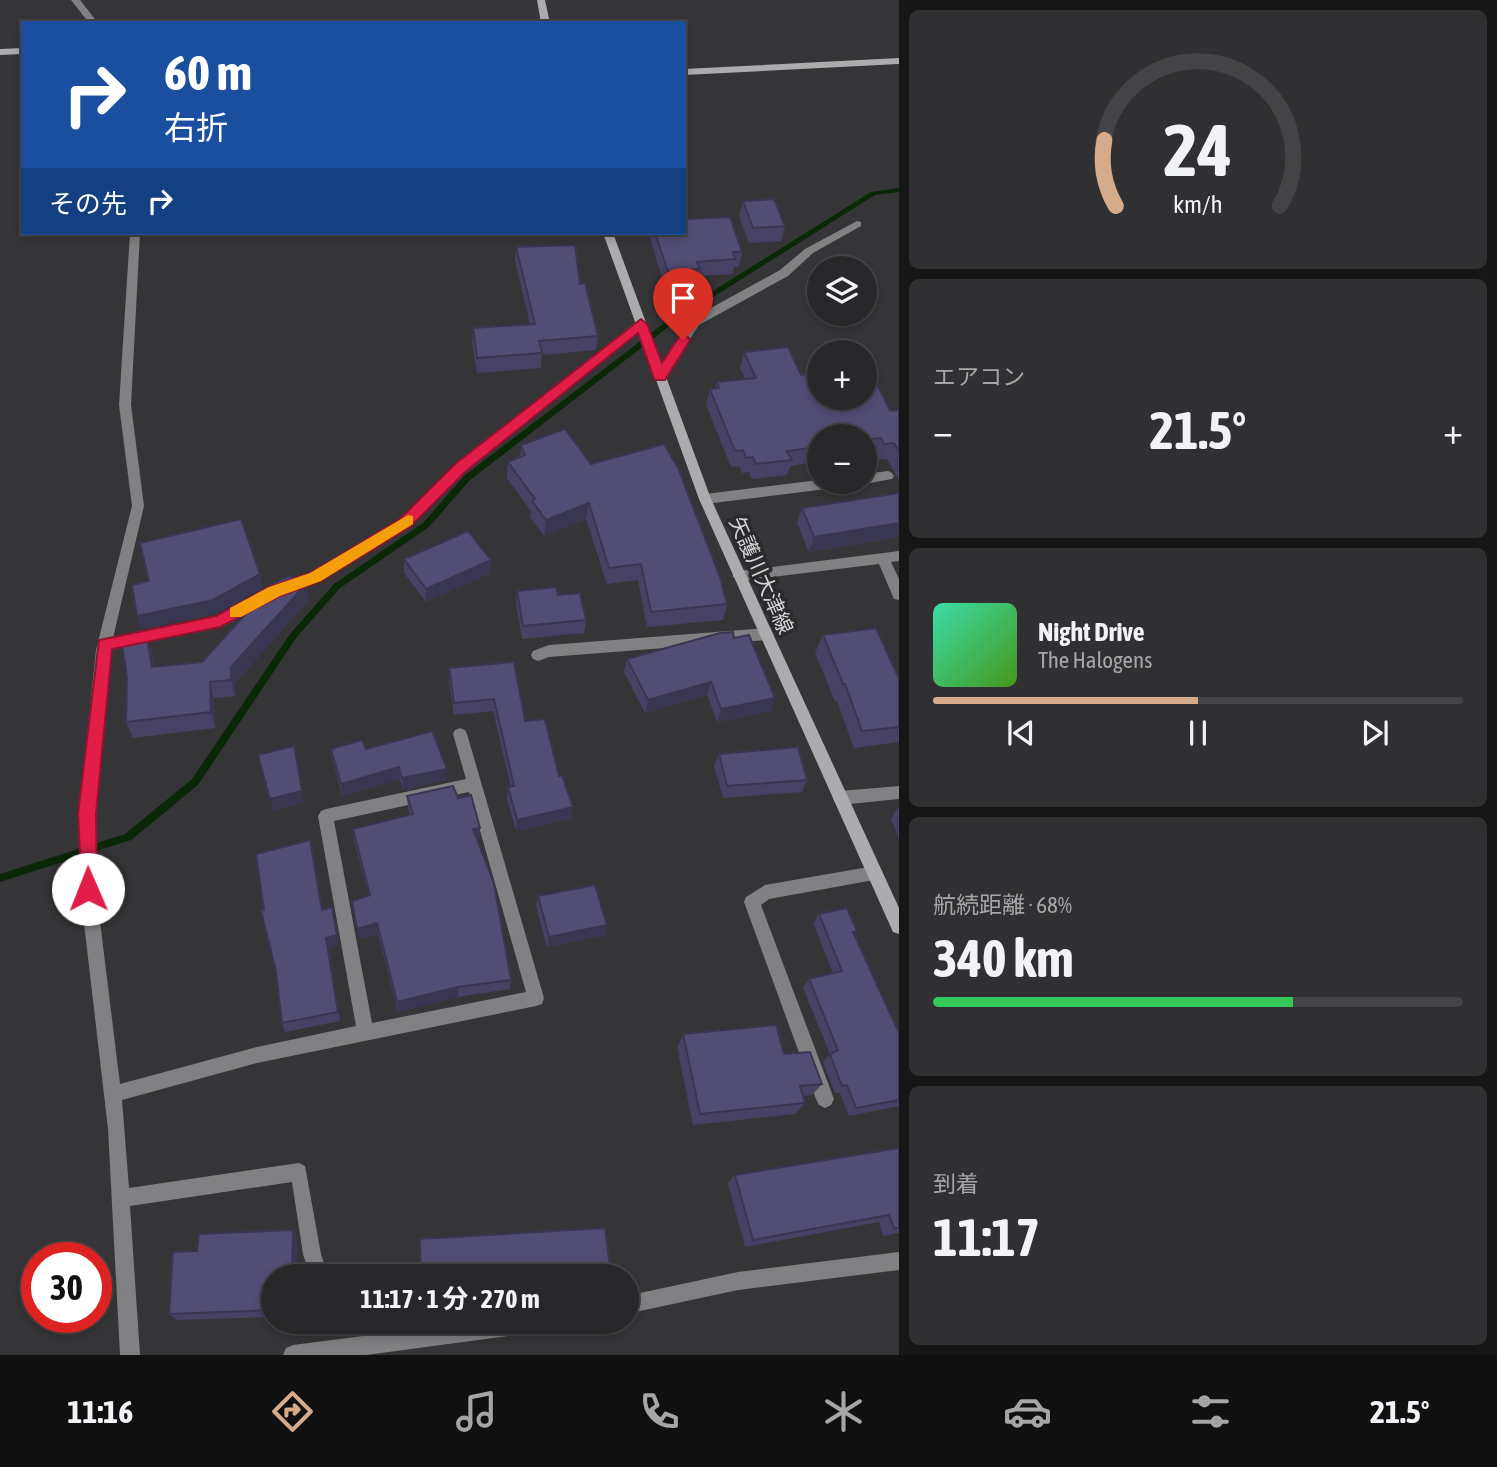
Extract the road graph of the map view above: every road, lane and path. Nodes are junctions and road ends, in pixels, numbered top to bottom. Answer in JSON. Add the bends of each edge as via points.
{"nodes":[{"id":1,"x":75,"y":0,"type":"edge"},
{"id":2,"x":541,"y":0,"type":"edge"},
{"id":3,"x":92,"y":21,"type":"edge"},
{"id":4,"x":546,"y":21,"type":"edge"},
{"id":5,"x":21,"y":51,"type":"edge"},
{"id":6,"x":0,"y":52,"type":"edge"},
{"id":7,"x":898,"y":61,"type":"edge"},
{"id":8,"x":686,"y":72,"type":"edge"},
{"id":9,"x":856,"y":224,"type":"dead end"},
{"id":10,"x":135,"y":235,"type":"edge"},
{"id":11,"x":609,"y":235,"type":"edge"},
{"id":12,"x":641,"y":324,"type":"junction"},
{"id":13,"x":660,"y":376,"type":"junction"},
{"id":14,"x":888,"y":477,"type":"dead end"},
{"id":15,"x":877,"y":478,"type":"edge"},
{"id":16,"x":807,"y":486,"type":"edge"},
{"id":17,"x":705,"y":499,"type":"junction"},
{"id":18,"x":898,"y":556,"type":"edge"},
{"id":19,"x":883,"y":558,"type":"junction"},
{"id":20,"x":739,"y":576,"type":"junction"},
{"id":21,"x":898,"y":595,"type":"edge"},
{"id":22,"x":766,"y":634,"type":"junction"},
{"id":23,"x":105,"y":645,"type":"junction"},
{"id":24,"x":537,"y":655,"type":"dead end"},
{"id":25,"x":460,"y":734,"type":"dead end"},
{"id":26,"x":474,"y":784,"type":"junction"},
{"id":27,"x":898,"y":792,"type":"edge"},
{"id":28,"x":840,"y":798,"type":"junction"},
{"id":29,"x":874,"y":873,"type":"junction"},
{"id":30,"x":898,"y":927,"type":"edge"},
{"id":31,"x":366,"y":1033,"type":"junction"},
{"id":32,"x":113,"y":1094,"type":"junction"},
{"id":33,"x":825,"y":1099,"type":"dead end"},
{"id":34,"x":121,"y":1198,"type":"junction"},
{"id":35,"x":898,"y":1261,"type":"edge"},
{"id":36,"x":315,"y":1264,"type":"edge"},
{"id":37,"x":639,"y":1303,"type":"edge"},
{"id":38,"x":454,"y":1334,"type":"edge"},
{"id":39,"x":130,"y":1355,"type":"edge"},
{"id":40,"x":293,"y":1355,"type":"edge"}],
"edges":[{"from":1,"to":3,"type":"street"},
{"from":2,"to":4,"type":"main road"},
{"from":5,"to":6,"type":"main road"},
{"from":7,"to":8,"type":"main road"},
{"from":9,"to":13,"type":"street","via":[[809,251],[784,273],[695,322]]},
{"from":10,"to":23,"type":"street","via":[[125,405],[138,506]]},
{"from":11,"to":12,"type":"main road","name":"矢護川大津線"},
{"from":12,"to":13,"type":"main road","name":"矢護川大津線"},
{"from":12,"to":23,"type":"street","via":[[460,468],[405,523],[326,570],[274,591],[220,621]]},
{"from":13,"to":17,"type":"main road","name":"矢護川大津線"},
{"from":14,"to":15,"type":"street"},
{"from":16,"to":17,"type":"street"},
{"from":17,"to":20,"type":"main road","name":"矢護川大津線"},
{"from":18,"to":19,"type":"street"},
{"from":19,"to":20,"type":"street"},
{"from":19,"to":21,"type":"street"},
{"from":20,"to":22,"type":"main road","name":"矢護川大津線"},
{"from":22,"to":24,"type":"street"},
{"from":22,"to":28,"type":"main road","name":"矢護川大津線"},
{"from":23,"to":32,"type":"street","via":[[87,814],[88,889]]},
{"from":25,"to":26,"type":"street"},
{"from":26,"to":31,"type":"street","via":[[326,816]]},
{"from":26,"to":31,"type":"street","via":[[536,998]]},
{"from":27,"to":28,"type":"street"},
{"from":28,"to":29,"type":"main road","name":"矢護川大津線"},
{"from":29,"to":30,"type":"main road","name":"矢護川大津線"},
{"from":29,"to":33,"type":"street","via":[[765,892],[752,902]]},
{"from":31,"to":32,"type":"street","via":[[257,1055]]},
{"from":32,"to":34,"type":"street"},
{"from":34,"to":36,"type":"street","via":[[299,1172]]},
{"from":34,"to":39,"type":"street"},
{"from":35,"to":37,"type":"street","via":[[738,1281]]},
{"from":38,"to":40,"type":"street"}]}
